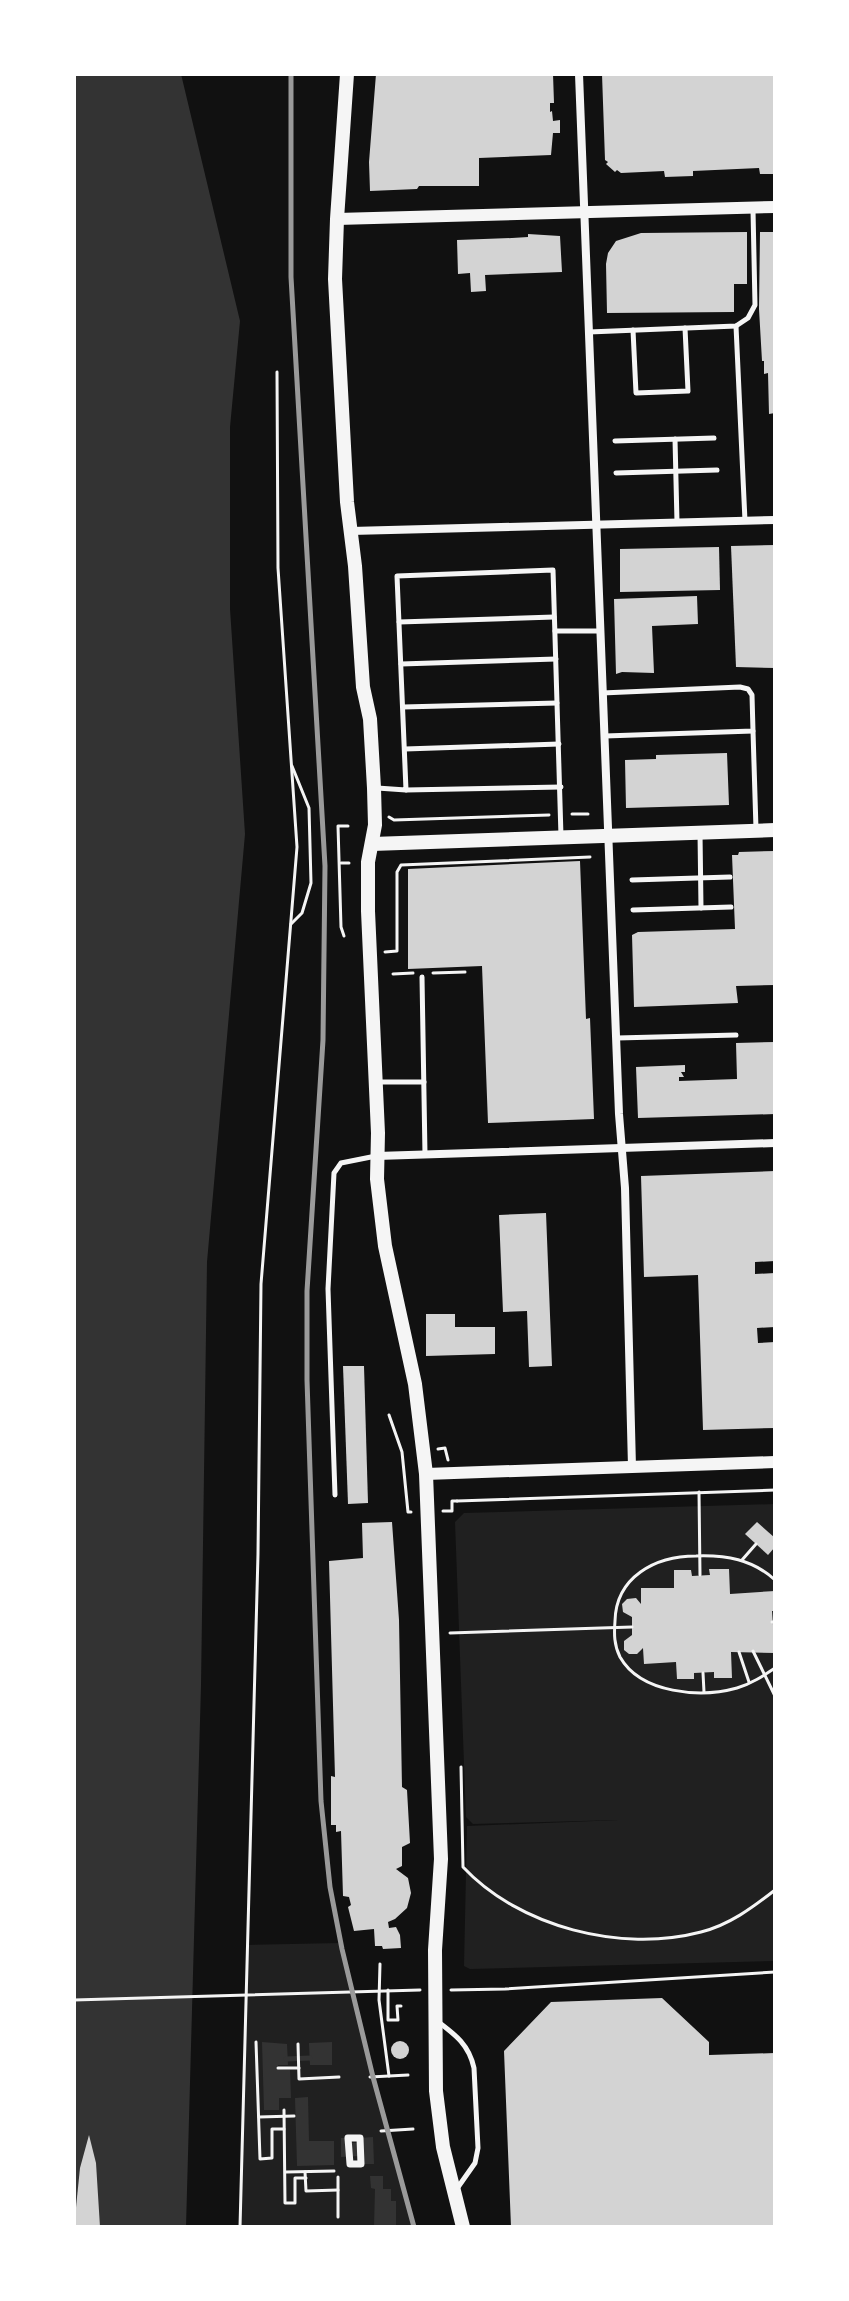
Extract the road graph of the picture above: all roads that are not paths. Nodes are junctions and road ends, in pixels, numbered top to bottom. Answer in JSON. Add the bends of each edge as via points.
{"nodes":[{"id":1,"x":347,"y":74,"type":"edge"},
{"id":2,"x":579,"y":74,"type":"edge"},
{"id":3,"x":753,"y":207,"type":"junction"},
{"id":4,"x":775,"y":207,"type":"edge"},
{"id":5,"x":586,"y":213,"type":"junction"},
{"id":6,"x":337,"y":219,"type":"junction"},
{"id":7,"x":736,"y":326,"type":"junction"},
{"id":8,"x":685,"y":328,"type":"junction"},
{"id":9,"x":633,"y":330,"type":"junction"},
{"id":10,"x":589,"y":332,"type":"junction"},
{"id":11,"x":714,"y":438,"type":"dead end"},
{"id":12,"x":675,"y":439,"type":"junction"},
{"id":13,"x":615,"y":441,"type":"dead end"},
{"id":14,"x":717,"y":470,"type":"dead end"},
{"id":15,"x":675,"y":472,"type":"junction"},
{"id":16,"x":616,"y":473,"type":"dead end"},
{"id":17,"x":775,"y":520,"type":"edge"},
{"id":18,"x":745,"y":521,"type":"junction"},
{"id":19,"x":677,"y":524,"type":"junction"},
{"id":20,"x":595,"y":526,"type":"junction"},
{"id":21,"x":351,"y":531,"type":"junction"},
{"id":22,"x":554,"y":617,"type":"junction"},
{"id":23,"x":399,"y":622,"type":"junction"},
{"id":24,"x":555,"y":631,"type":"junction"},
{"id":25,"x":600,"y":631,"type":"junction"},
{"id":26,"x":556,"y":659,"type":"junction"},
{"id":27,"x":401,"y":664,"type":"junction"},
{"id":28,"x":602,"y":693,"type":"junction"},
{"id":29,"x":557,"y":703,"type":"junction"},
{"id":30,"x":403,"y":707,"type":"junction"},
{"id":31,"x":753,"y":731,"type":"junction"},
{"id":32,"x":604,"y":736,"type":"junction"},
{"id":33,"x":559,"y":744,"type":"junction"},
{"id":34,"x":405,"y":749,"type":"junction"},
{"id":35,"x":561,"y":787,"type":"junction"},
{"id":36,"x":374,"y":788,"type":"junction"},
{"id":37,"x":406,"y":790,"type":"junction"},
{"id":38,"x":756,"y":830,"type":"junction"},
{"id":39,"x":775,"y":830,"type":"edge"},
{"id":40,"x":700,"y":832,"type":"junction"},
{"id":41,"x":608,"y":836,"type":"junction"},
{"id":42,"x":561,"y":837,"type":"junction"},
{"id":43,"x":372,"y":844,"type":"junction"},
{"id":44,"x":730,"y":877,"type":"dead end"},
{"id":45,"x":701,"y":878,"type":"junction"},
{"id":46,"x":632,"y":880,"type":"dead end"},
{"id":47,"x":731,"y":907,"type":"dead end"},
{"id":48,"x":701,"y":908,"type":"junction"},
{"id":49,"x":633,"y":910,"type":"dead end"},
{"id":50,"x":422,"y":977,"type":"dead end"},
{"id":51,"x":736,"y":1035,"type":"dead end"},
{"id":52,"x":616,"y":1038,"type":"junction"},
{"id":53,"x":375,"y":1082,"type":"junction"},
{"id":54,"x":424,"y":1082,"type":"junction"},
{"id":55,"x":775,"y":1143,"type":"edge"},
{"id":56,"x":622,"y":1146,"type":"junction"},
{"id":57,"x":425,"y":1154,"type":"junction"},
{"id":58,"x":377,"y":1156,"type":"junction"},
{"id":59,"x":775,"y":1462,"type":"edge"},
{"id":60,"x":632,"y":1467,"type":"junction"},
{"id":61,"x":426,"y":1474,"type":"junction"},
{"id":62,"x":335,"y":1495,"type":"dead end"},
{"id":63,"x":435,"y":2020,"type":"junction"},
{"id":64,"x":453,"y":2194,"type":"junction"},
{"id":65,"x":463,"y":2227,"type":"edge"}],
"edges":[{"from":1,"to":6,"type":"main road"},
{"from":2,"to":5,"type":"street"},
{"from":3,"to":4,"type":"street"},
{"from":3,"to":5,"type":"street"},
{"from":3,"to":7,"type":"lane","via":[[755,305]]},
{"from":5,"to":6,"type":"street"},
{"from":5,"to":10,"type":"street"},
{"from":6,"to":21,"type":"main road","via":[[338,360]]},
{"from":7,"to":8,"type":"lane"},
{"from":7,"to":18,"type":"lane"},
{"from":8,"to":9,"type":"lane"},
{"from":8,"to":9,"type":"lane","via":[[688,391],[636,393]]},
{"from":9,"to":10,"type":"lane"},
{"from":10,"to":20,"type":"street"},
{"from":11,"to":12,"type":"lane"},
{"from":12,"to":13,"type":"lane"},
{"from":12,"to":15,"type":"lane"},
{"from":14,"to":15,"type":"lane"},
{"from":15,"to":16,"type":"lane"},
{"from":15,"to":19,"type":"lane"},
{"from":17,"to":18,"type":"street"},
{"from":18,"to":19,"type":"street"},
{"from":19,"to":20,"type":"street"},
{"from":20,"to":21,"type":"street"},
{"from":20,"to":25,"type":"street"},
{"from":21,"to":36,"type":"main road"},
{"from":22,"to":23,"type":"lane"},
{"from":22,"to":23,"type":"lane","via":[[553,570],[397,576]]},
{"from":22,"to":24,"type":"lane"},
{"from":23,"to":27,"type":"lane"},
{"from":24,"to":25,"type":"lane"},
{"from":24,"to":26,"type":"lane"},
{"from":25,"to":28,"type":"street"},
{"from":26,"to":27,"type":"lane"},
{"from":26,"to":29,"type":"lane"},
{"from":27,"to":30,"type":"lane"},
{"from":28,"to":31,"type":"lane","via":[[744,688],[752,695]]},
{"from":28,"to":32,"type":"street"},
{"from":29,"to":30,"type":"lane"},
{"from":29,"to":33,"type":"lane"},
{"from":30,"to":34,"type":"lane"},
{"from":31,"to":32,"type":"lane"},
{"from":31,"to":38,"type":"lane"},
{"from":32,"to":41,"type":"street"},
{"from":33,"to":34,"type":"lane"},
{"from":33,"to":35,"type":"lane"},
{"from":34,"to":37,"type":"lane"},
{"from":35,"to":37,"type":"lane"},
{"from":35,"to":42,"type":"lane"},
{"from":36,"to":37,"type":"lane"},
{"from":36,"to":43,"type":"main road"},
{"from":38,"to":39,"type":"main road"},
{"from":38,"to":40,"type":"main road"},
{"from":40,"to":41,"type":"main road"},
{"from":40,"to":45,"type":"lane"},
{"from":41,"to":42,"type":"main road"},
{"from":41,"to":52,"type":"street"},
{"from":42,"to":43,"type":"main road"},
{"from":43,"to":53,"type":"main road","via":[[369,953]]},
{"from":44,"to":45,"type":"lane"},
{"from":45,"to":46,"type":"lane"},
{"from":45,"to":48,"type":"lane"},
{"from":47,"to":48,"type":"lane"},
{"from":48,"to":49,"type":"lane"},
{"from":50,"to":54,"type":"lane"},
{"from":51,"to":52,"type":"lane"},
{"from":52,"to":56,"type":"street"},
{"from":53,"to":54,"type":"lane"},
{"from":53,"to":58,"type":"main road"},
{"from":54,"to":57,"type":"lane"},
{"from":55,"to":56,"type":"street"},
{"from":56,"to":57,"type":"street"},
{"from":56,"to":60,"type":"street"},
{"from":57,"to":58,"type":"street"},
{"from":58,"to":61,"type":"main road","via":[[383,1236],[415,1384]]},
{"from":58,"to":62,"type":"lane","via":[[341,1163],[334,1173],[328,1302]]},
{"from":59,"to":60,"type":"street"},
{"from":60,"to":61,"type":"street"},
{"from":61,"to":63,"type":"main road","via":[[441,1859]]},
{"from":63,"to":64,"type":"main road","via":[[439,2121]]},
{"from":63,"to":64,"type":"lane","via":[[462,2039],[474,2068],[478,2148],[475,2163]]},
{"from":64,"to":65,"type":"main road"}]}
